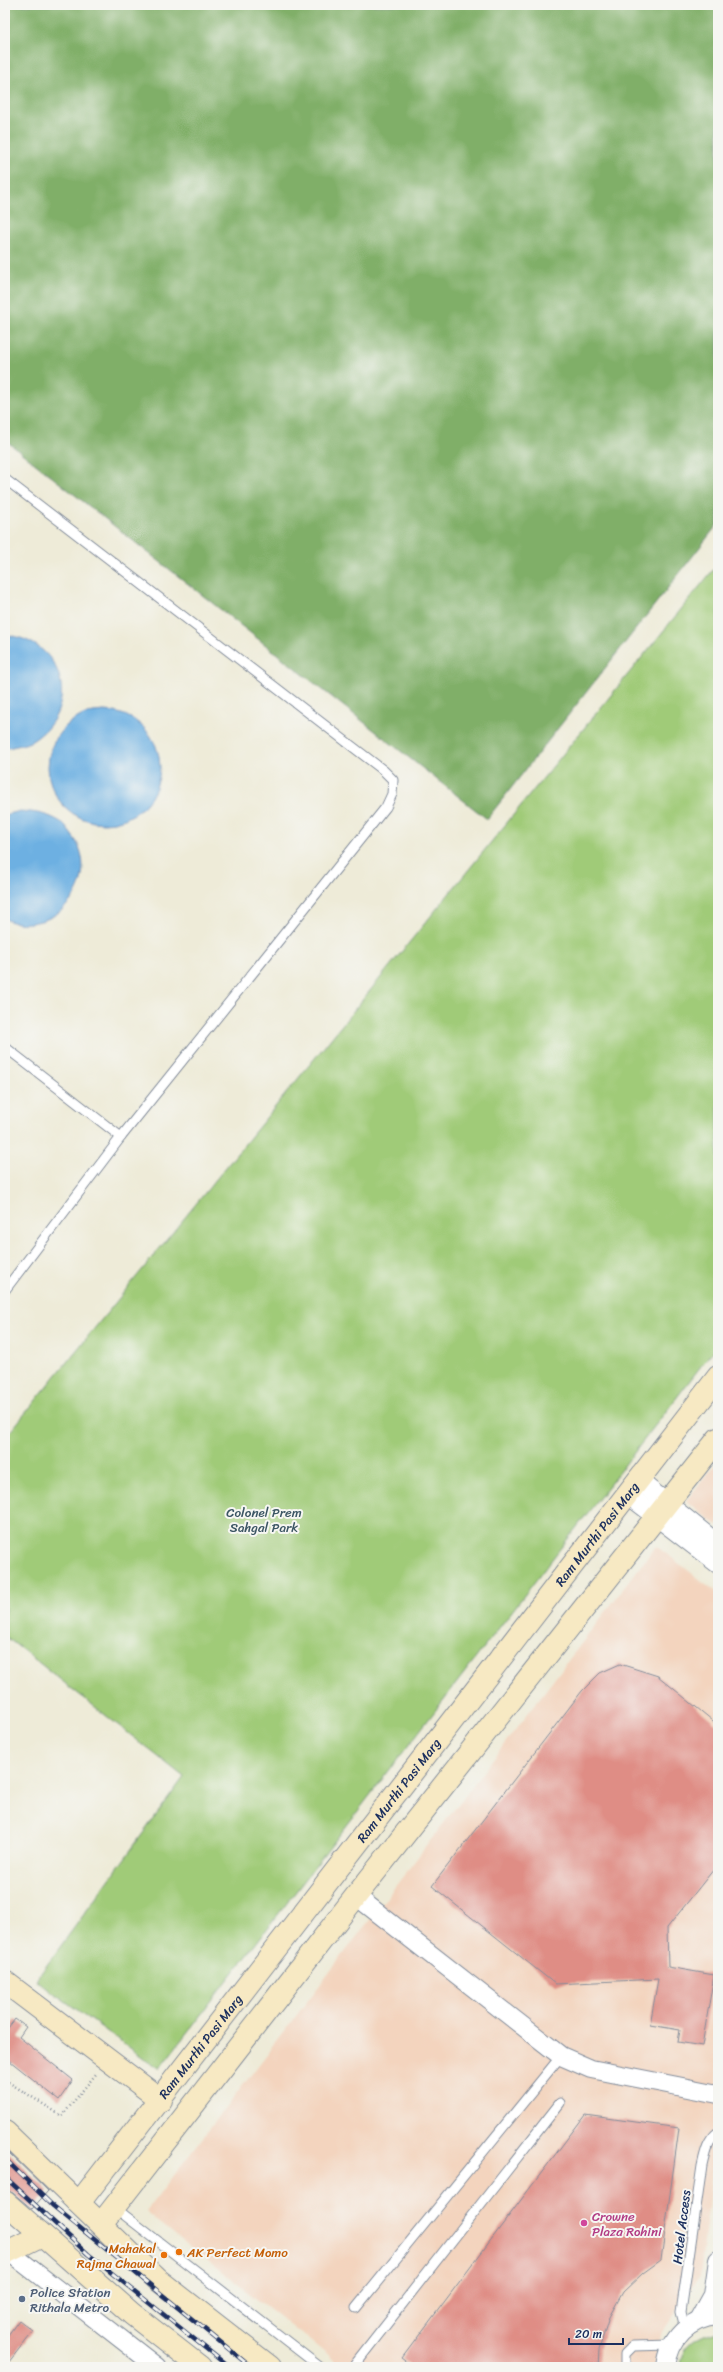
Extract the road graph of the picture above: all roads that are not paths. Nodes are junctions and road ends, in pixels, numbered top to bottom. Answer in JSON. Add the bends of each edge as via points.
{"nodes":[{"id":1,"x":5,"y":479,"type":"edge"},
{"id":2,"x":5,"y":1047,"type":"edge"},
{"id":3,"x":121,"y":1137,"type":"junction"},
{"id":4,"x":5,"y":1290,"type":"edge"},
{"id":5,"x":718,"y":1376,"type":"edge"},
{"id":6,"x":718,"y":1439,"type":"edge"},
{"id":7,"x":633,"y":1487,"type":"junction"},
{"id":8,"x":662,"y":1511,"type":"junction"},
{"id":9,"x":718,"y":1544,"type":"edge"},
{"id":10,"x":718,"y":1564,"type":"edge"},
{"id":11,"x":356,"y":1896,"type":"junction"},
{"id":12,"x":5,"y":1982,"type":"edge"},
{"id":13,"x":561,"y":2056,"type":"junction"},
{"id":14,"x":718,"y":2094,"type":"edge"},
{"id":15,"x":161,"y":2100,"type":"junction"},
{"id":16,"x":560,"y":2103,"type":"dead end"},
{"id":17,"x":5,"y":2132,"type":"edge"},
{"id":18,"x":718,"y":2132,"type":"edge"},
{"id":19,"x":5,"y":2202,"type":"edge"},
{"id":20,"x":79,"y":2203,"type":"junction"},
{"id":21,"x":114,"y":2207,"type":"junction"},
{"id":22,"x":102,"y":2224,"type":"junction"},
{"id":23,"x":42,"y":2235,"type":"junction"},
{"id":24,"x":6,"y":2252,"type":"edge"},
{"id":25,"x":718,"y":2260,"type":"edge"},
{"id":26,"x":356,"y":2308,"type":"dead end"},
{"id":27,"x":718,"y":2316,"type":"edge"},
{"id":28,"x":692,"y":2324,"type":"junction"},
{"id":29,"x":671,"y":2345,"type":"junction"},
{"id":30,"x":157,"y":2367,"type":"edge"},
{"id":31,"x":200,"y":2367,"type":"edge"},
{"id":32,"x":270,"y":2367,"type":"edge"},
{"id":33,"x":320,"y":2367,"type":"edge"},
{"id":34,"x":353,"y":2367,"type":"edge"},
{"id":35,"x":625,"y":2367,"type":"edge"},
{"id":36,"x":666,"y":2367,"type":"edge"}],
"edges":[{"from":1,"to":3,"type":"lane","via":[[377,765],[393,780],[392,794],[386,807]]},
{"from":2,"to":3,"type":"lane"},
{"from":3,"to":4,"type":"lane"},
{"from":5,"to":7,"type":"street","name":"Ram Murthi Pasi Marg"},
{"from":6,"to":8,"type":"street"},
{"from":7,"to":8,"type":"street"},
{"from":7,"to":15,"type":"street","name":"Ram Murthi Pasi Marg"},
{"from":8,"to":9,"type":"street"},
{"from":8,"to":10,"type":"street"},
{"from":8,"to":11,"type":"street"},
{"from":11,"to":13,"type":"street"},
{"from":11,"to":21,"type":"street"},
{"from":12,"to":15,"type":"street"},
{"from":13,"to":14,"type":"street","via":[[591,2069]]},
{"from":13,"to":26,"type":"lane"},
{"from":15,"to":20,"type":"street","name":"Ram Murthi Pasi Marg"},
{"from":16,"to":34,"type":"lane"},
{"from":17,"to":20,"type":"street"},
{"from":18,"to":28,"type":"lane","name":"Hotel Access","via":[[705,2150],[681,2312]]},
{"from":19,"to":23,"type":"street"},
{"from":20,"to":22,"type":"street"},
{"from":21,"to":22,"type":"street"},
{"from":21,"to":33,"type":"lane"},
{"from":22,"to":32,"type":"street","via":[[157,2279]]},
{"from":23,"to":24,"type":"street"},
{"from":23,"to":31,"type":"street","via":[[132,2314]]},
{"from":24,"to":30,"type":"street"},
{"from":25,"to":28,"type":"street","via":[[713,2295]]},
{"from":27,"to":28,"type":"street"},
{"from":28,"to":29,"type":"street"},
{"from":29,"to":35,"type":"lane","via":[[633,2346],[625,2354]]},
{"from":29,"to":36,"type":"street"}]}
